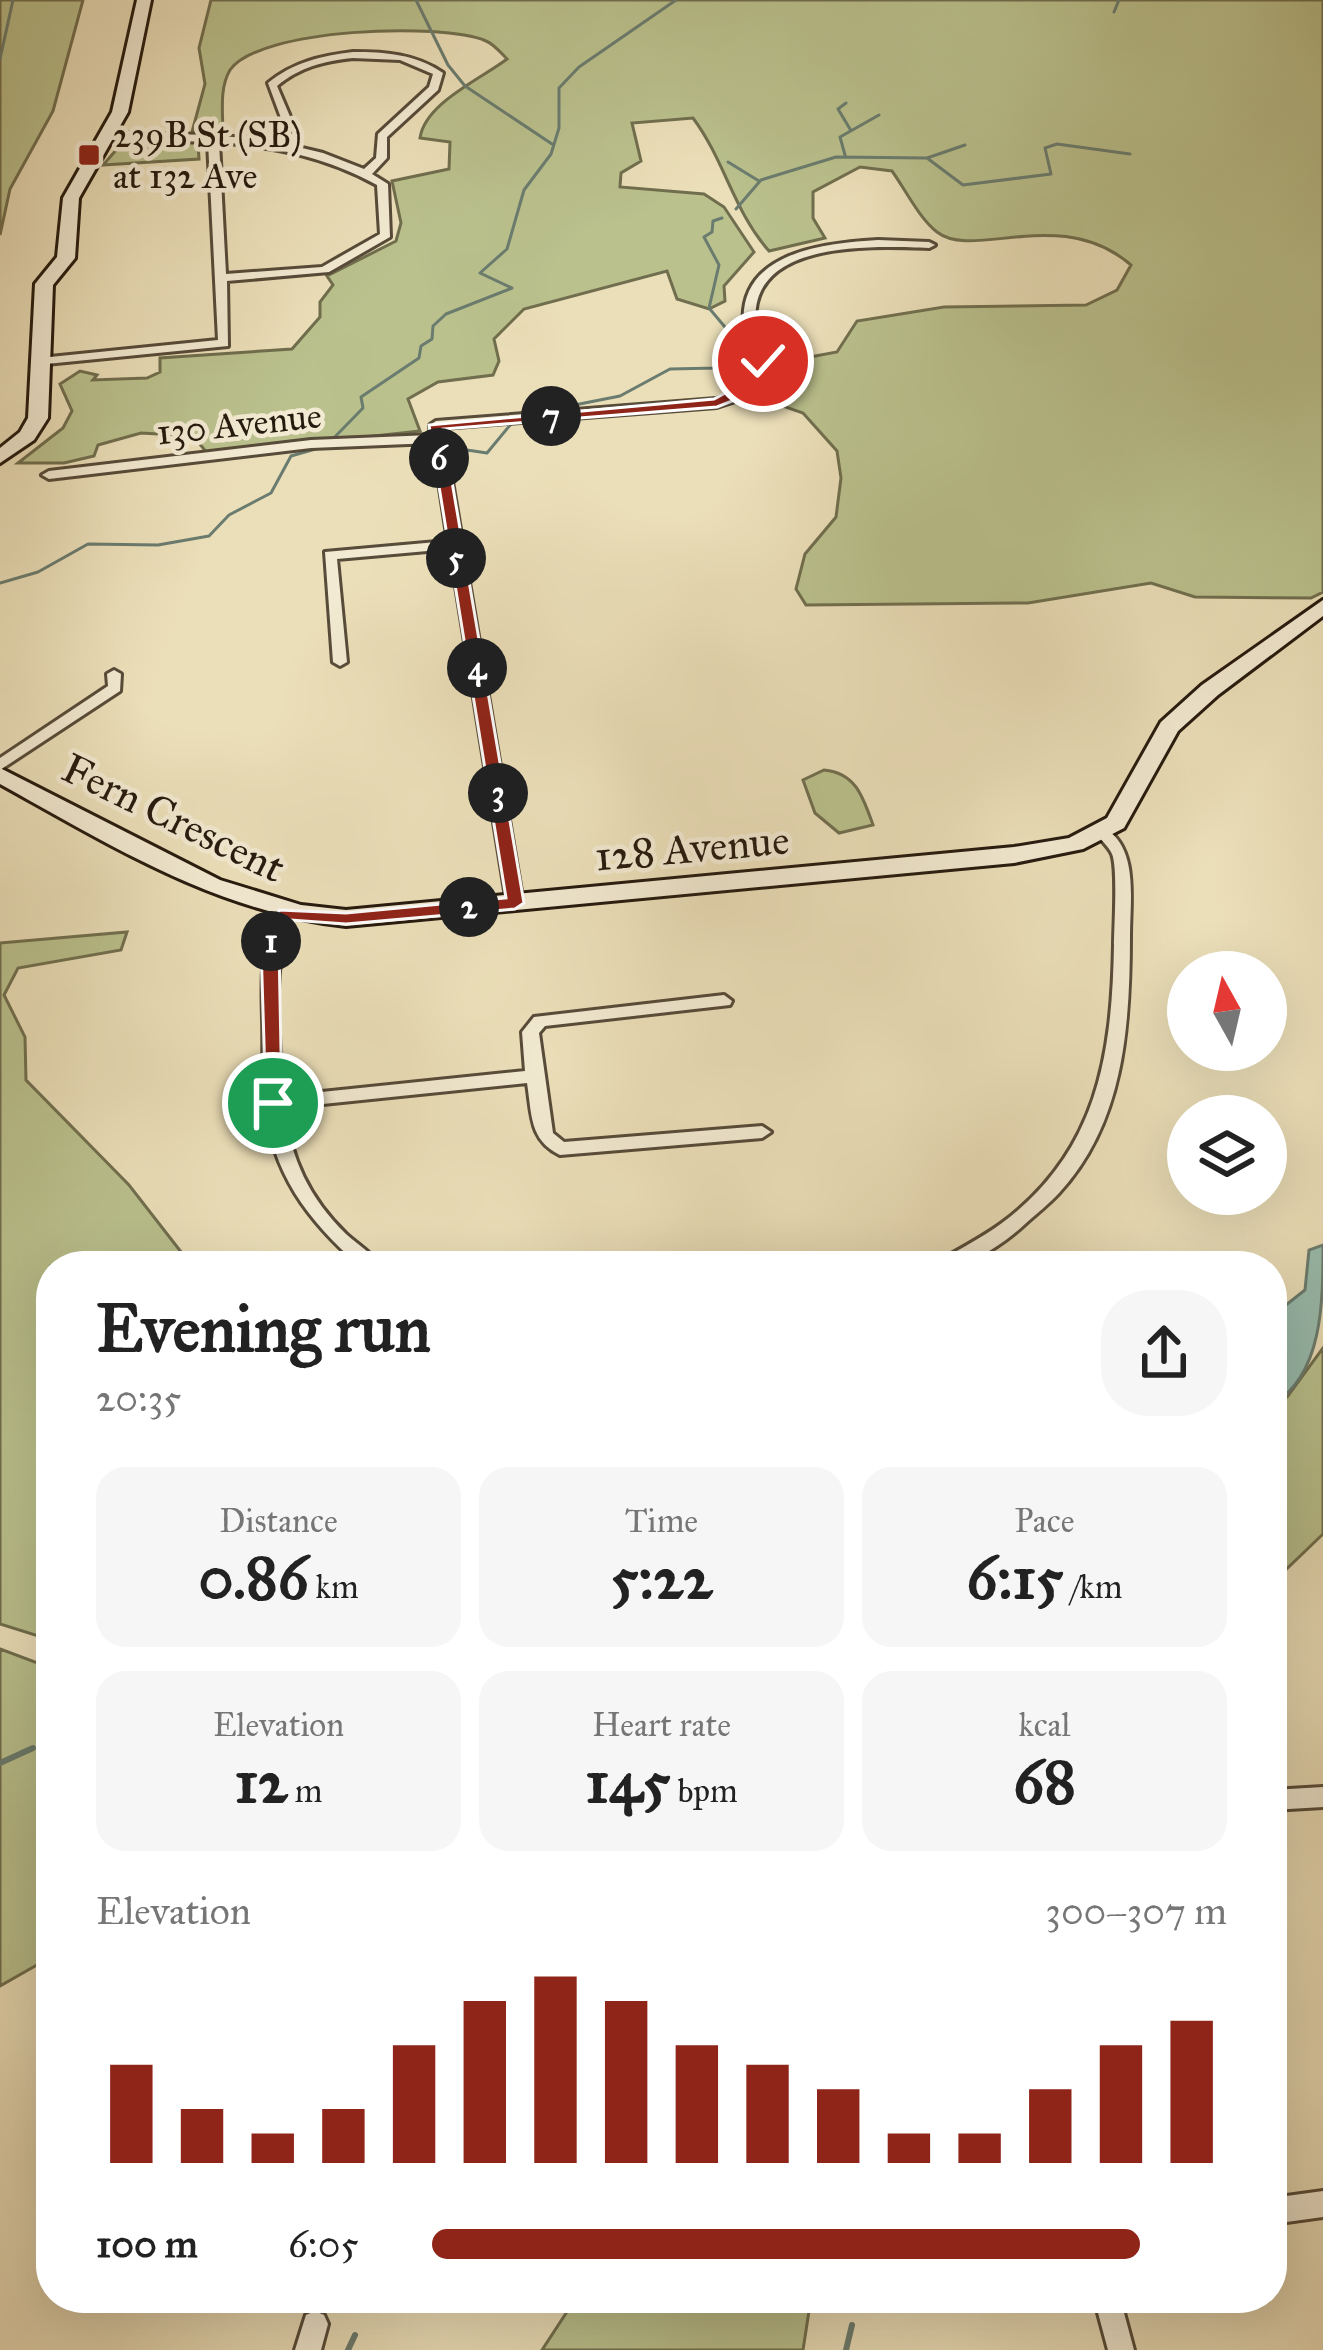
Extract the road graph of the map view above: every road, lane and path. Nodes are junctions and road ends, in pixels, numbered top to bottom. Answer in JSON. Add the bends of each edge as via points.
{"nodes":[{"id":1,"x":144,"y":0,"type":"edge"},
{"id":2,"x":108,"y":135,"type":"junction"},
{"id":3,"x":213,"y":139,"type":"junction"},
{"id":4,"x":274,"y":144,"type":"junction"},
{"id":5,"x":365,"y":173,"type":"junction"},
{"id":6,"x":929,"y":245,"type":"dead end"},
{"id":7,"x":222,"y":278,"type":"junction"},
{"id":8,"x":40,"y":362,"type":"junction"},
{"id":9,"x":436,"y":432,"type":"junction"},
{"id":10,"x":6,"y":454,"type":"edge"},
{"id":11,"x":49,"y":475,"type":"dead end"},
{"id":12,"x":453,"y":544,"type":"junction"},
{"id":13,"x":1323,"y":606,"type":"edge"},
{"id":14,"x":340,"y":662,"type":"dead end"},
{"id":15,"x":114,"y":674,"type":"dead end"},
{"id":16,"x":0,"y":765,"type":"edge"},
{"id":17,"x":0,"y":775,"type":"edge"},
{"id":18,"x":1103,"y":832,"type":"junction"},
{"id":19,"x":515,"y":903,"type":"junction"},
{"id":20,"x":285,"y":914,"type":"junction"},
{"id":21,"x":724,"y":1001,"type":"dead end"},
{"id":22,"x":534,"y":1076,"type":"junction"},
{"id":23,"x":273,"y":1103,"type":"junction"},
{"id":24,"x":762,"y":1132,"type":"dead end"},
{"id":25,"x":353,"y":1251,"type":"edge"},
{"id":26,"x":975,"y":1251,"type":"edge"},
{"id":27,"x":1323,"y":1797,"type":"edge"},
{"id":28,"x":1287,"y":1799,"type":"edge"},
{"id":29,"x":1323,"y":2204,"type":"edge"},
{"id":30,"x":1287,"y":2209,"type":"edge"},
{"id":31,"x":1111,"y":2313,"type":"edge"},
{"id":32,"x":1121,"y":2350,"type":"edge"}],
"edges":[{"from":1,"to":2,"type":"street"},
{"from":2,"to":3,"type":"street"},
{"from":2,"to":8,"type":"street","via":[[71,198],[66,258],[44,284]]},
{"from":3,"to":4,"type":"street"},
{"from":3,"to":7,"type":"street"},
{"from":4,"to":5,"type":"street"},
{"from":4,"to":5,"type":"street","via":[[290,125],[272,85],[283,74],[370,57],[426,64],[438,73],[434,88],[382,136],[385,153]]},
{"from":5,"to":7,"type":"street","via":[[382,184],[386,235],[325,270]]},
{"from":6,"to":9,"type":"street","name":"130 Avenue","via":[[837,244],[777,268],[752,297],[750,332],[765,371],[742,396]]},
{"from":7,"to":8,"type":"street","via":[[222,345]]},
{"from":8,"to":10,"type":"street","via":[[38,418]]},
{"from":9,"to":11,"type":"street","name":"130 Avenue"},
{"from":9,"to":12,"type":"street"},
{"from":12,"to":14,"type":"street","via":[[331,555]]},
{"from":12,"to":19,"type":"street"},
{"from":13,"to":18,"type":"street","via":[[1169,727],[1127,812]]},
{"from":15,"to":16,"type":"street","via":[[115,688]]},
{"from":17,"to":20,"type":"street","name":"Fern Crescent"},
{"from":18,"to":19,"type":"street","name":"128 Avenue","via":[[1014,855]]},
{"from":18,"to":26,"type":"street","via":[[1120,855],[1122,1034],[1113,1082],[1065,1172]]},
{"from":19,"to":20,"type":"street","name":"128 Avenue","via":[[346,918]]},
{"from":20,"to":23,"type":"street","name":"Fern Crescent","via":[[270,946]]},
{"from":21,"to":22,"type":"street","via":[[540,1021],[530,1032]]},
{"from":22,"to":23,"type":"street"},
{"from":22,"to":24,"type":"street","via":[[545,1136],[560,1149]]},
{"from":23,"to":25,"type":"street","name":"Fern Crescent","via":[[286,1167],[323,1228]]},
{"from":27,"to":28,"type":"street"},
{"from":29,"to":30,"type":"street"},
{"from":31,"to":32,"type":"street"}]}
